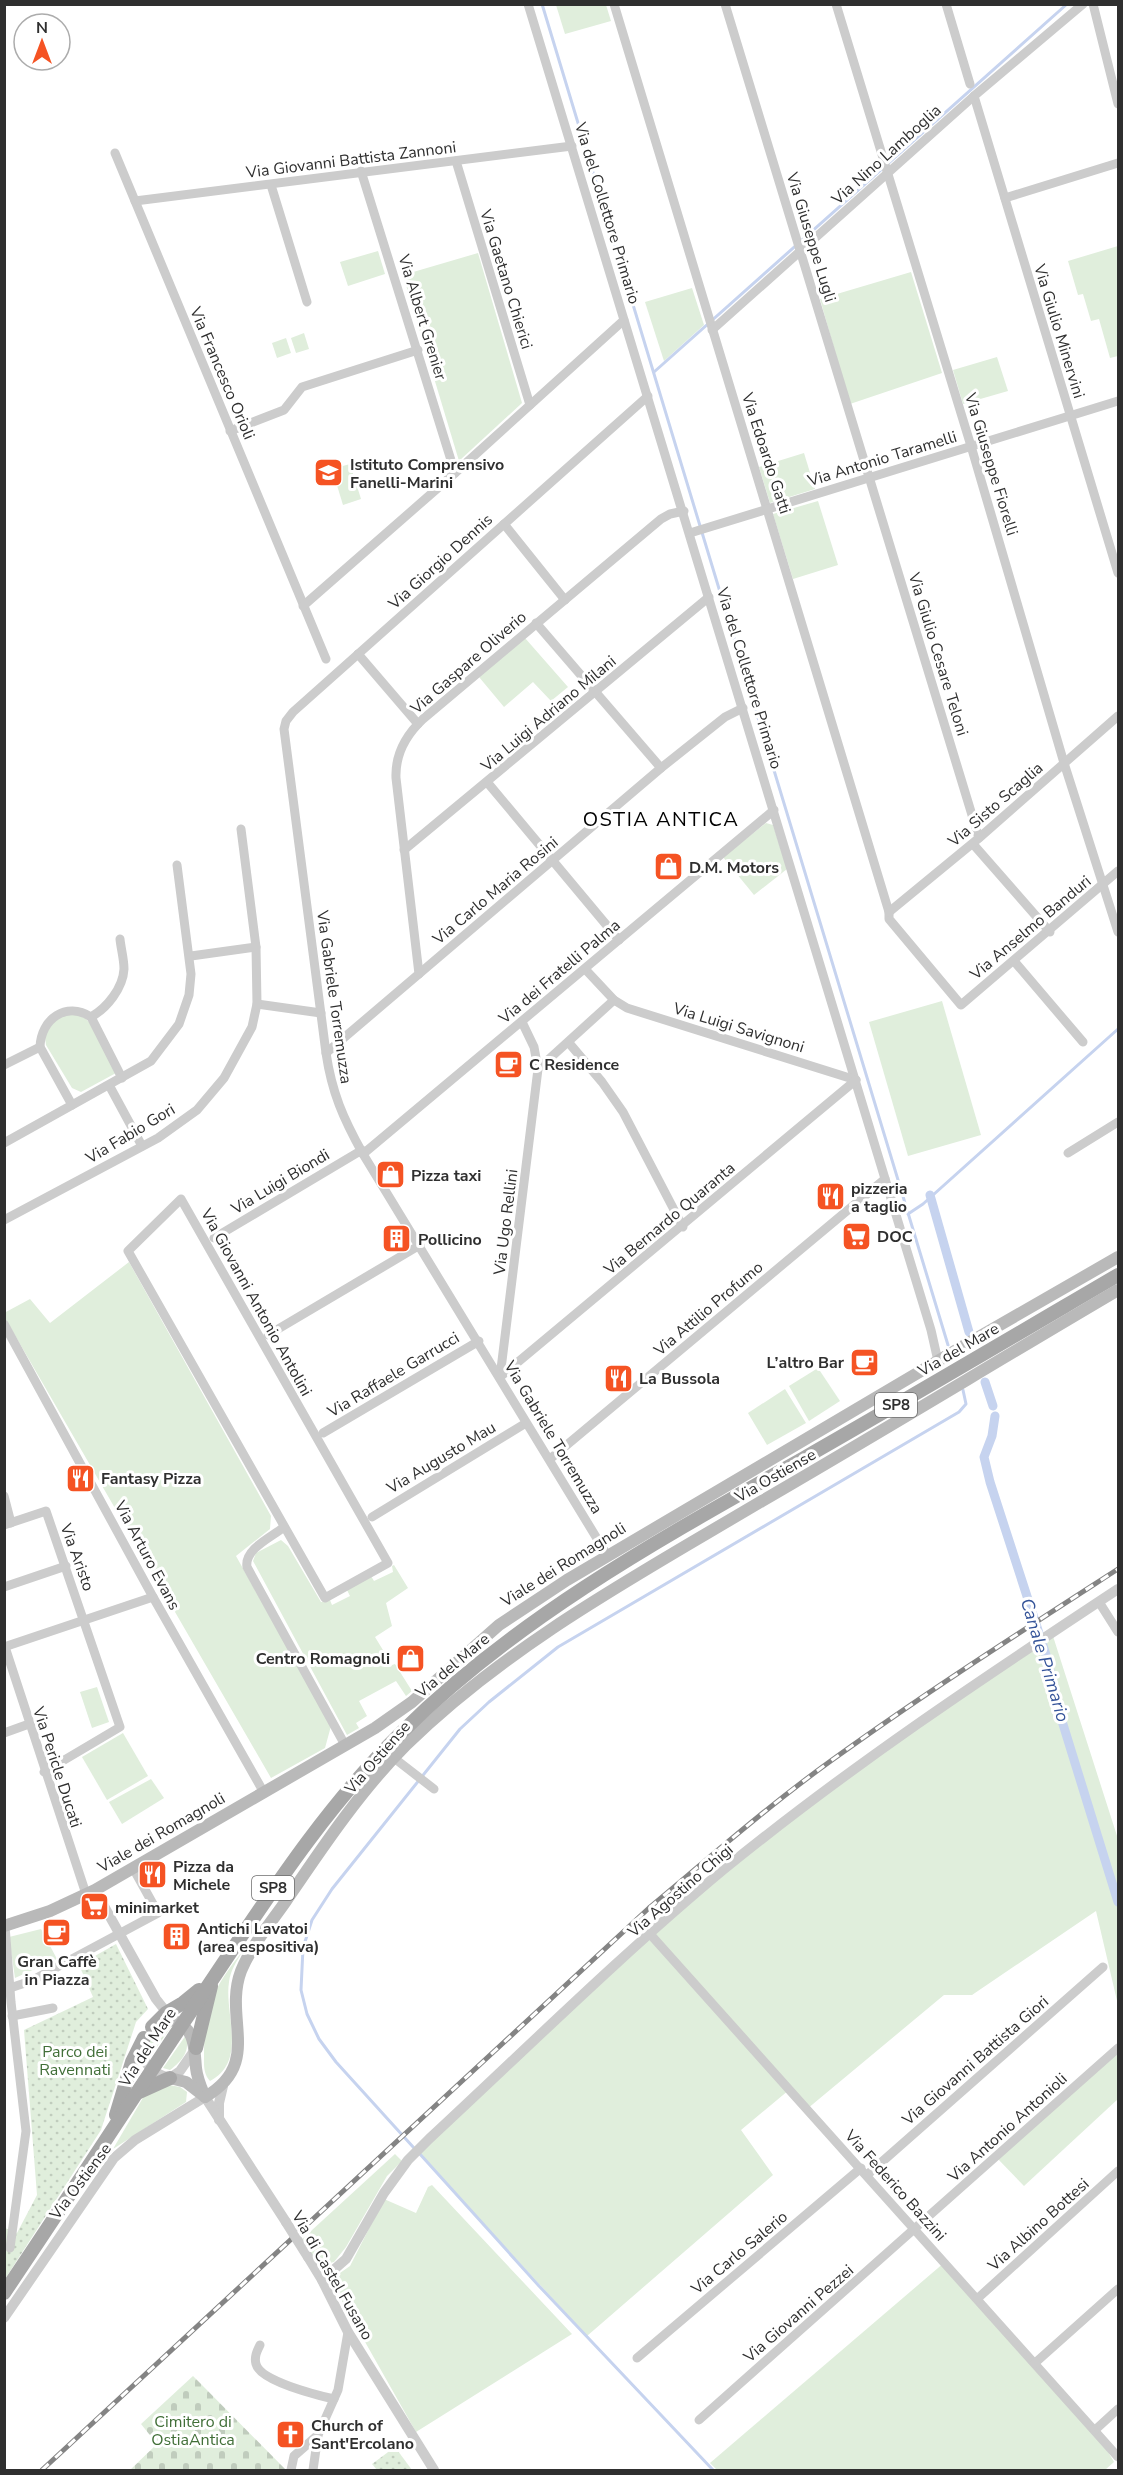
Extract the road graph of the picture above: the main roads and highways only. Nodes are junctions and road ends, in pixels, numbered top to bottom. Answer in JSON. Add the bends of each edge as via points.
{"nodes":[{"id":1,"x":1119,"y":1257,"type":"edge"},
{"id":2,"x":1119,"y":1275,"type":"edge"},
{"id":3,"x":1119,"y":1290,"type":"edge"},
{"id":4,"x":5,"y":1926,"type":"edge"},
{"id":5,"x":212,"y":1979,"type":"junction"},
{"id":6,"x":173,"y":2019,"type":"junction"},
{"id":7,"x":196,"y":2048,"type":"junction"},
{"id":8,"x":170,"y":2078,"type":"joint"},
{"id":9,"x":137,"y":2093,"type":"junction"},
{"id":10,"x":204,"y":2097,"type":"junction"},
{"id":11,"x":113,"y":2126,"type":"junction"},
{"id":12,"x":4,"y":2293,"type":"edge"}],
"edges":[{"from":1,"to":4,"type":"main road","name":"Viale dei Romagnoli","via":[[607,1555],[511,1617],[412,1702],[375,1728],[90,1892]]},
{"from":2,"to":5,"type":"main road","name":"Via del Mare","number":"SP8","via":[[672,1533],[586,1585],[514,1636],[423,1711],[367,1769],[276,1883]]},
{"from":3,"to":10,"type":"main road","name":"Via Ostiense","via":[[588,1605],[502,1665],[423,1730],[394,1758],[320,1852],[247,1959],[236,1991],[238,2052],[222,2086]]},
{"from":5,"to":6,"type":"main road","name":"Via del Mare","number":"SP8"},
{"from":5,"to":7,"type":"main road"},
{"from":6,"to":7,"type":"main road","via":[[192,2035]]},
{"from":6,"to":9,"type":"main road","name":"Via del Mare","number":"SP8"},
{"from":6,"to":11,"type":"main road","via":[[148,2033],[129,2068]]},
{"from":7,"to":10,"type":"main road","via":[[197,2075]]},
{"from":8,"to":9,"type":"main road"},
{"from":8,"to":10,"type":"main road","via":[[191,2085]]},
{"from":9,"to":11,"type":"main road","name":"Via del Mare","number":"SP8"},
{"from":11,"to":12,"type":"main road","name":"Via del Mare","number":"SP8"}]}
